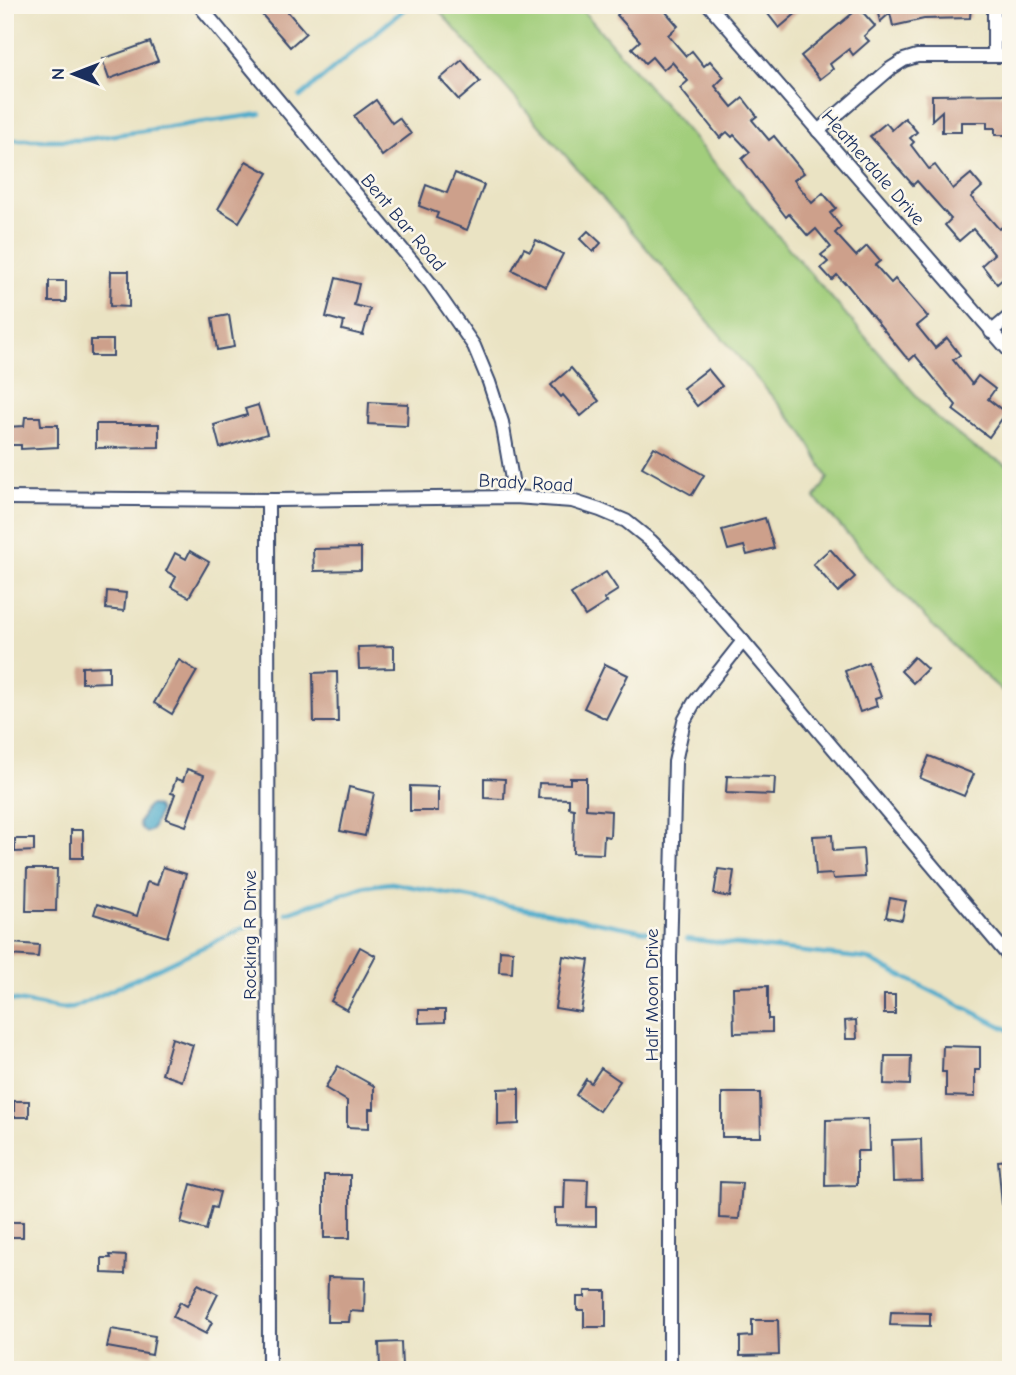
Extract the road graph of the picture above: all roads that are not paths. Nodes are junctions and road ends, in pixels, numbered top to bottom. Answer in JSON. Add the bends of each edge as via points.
{"nodes":[{"id":1,"x":200,"y":5,"type":"edge"},
{"id":2,"x":709,"y":5,"type":"edge"},
{"id":3,"x":994,"y":5,"type":"edge"},
{"id":4,"x":994,"y":56,"type":"junction"},
{"id":5,"x":1011,"y":56,"type":"edge"},
{"id":6,"x":818,"y":131,"type":"junction"},
{"id":7,"x":1011,"y":315,"type":"edge"},
{"id":8,"x":991,"y":331,"type":"junction"},
{"id":9,"x":1011,"y":353,"type":"edge"},
{"id":10,"x":5,"y":498,"type":"edge"},
{"id":11,"x":515,"y":498,"type":"junction"},
{"id":12,"x":268,"y":500,"type":"junction"},
{"id":13,"x":743,"y":641,"type":"junction"},
{"id":14,"x":1011,"y":959,"type":"edge"},
{"id":15,"x":269,"y":1370,"type":"edge"},
{"id":16,"x":670,"y":1370,"type":"edge"}],
"edges":[{"from":1,"to":11,"type":"street","name":"Bent Bar Road","via":[[431,284],[474,346],[502,422]]},
{"from":2,"to":6,"type":"street","name":"Heatherdale Drive"},
{"from":3,"to":4,"type":"street"},
{"from":4,"to":5,"type":"street"},
{"from":4,"to":6,"type":"street","via":[[904,60]]},
{"from":6,"to":8,"type":"street","name":"Heatherdale Drive"},
{"from":7,"to":8,"type":"street"},
{"from":8,"to":9,"type":"street","name":"Heatherdale Drive"},
{"from":10,"to":12,"type":"street","name":"Brady Road"},
{"from":11,"to":12,"type":"street","name":"Brady Road"},
{"from":11,"to":13,"type":"street","name":"Brady Road","via":[[572,501],[626,521],[683,573]]},
{"from":12,"to":15,"type":"street","name":"Rocking R Drive"},
{"from":13,"to":14,"type":"street","name":"Brady Road"},
{"from":13,"to":16,"type":"street","name":"Half Moon Drive","via":[[684,720],[674,762]]}]}
